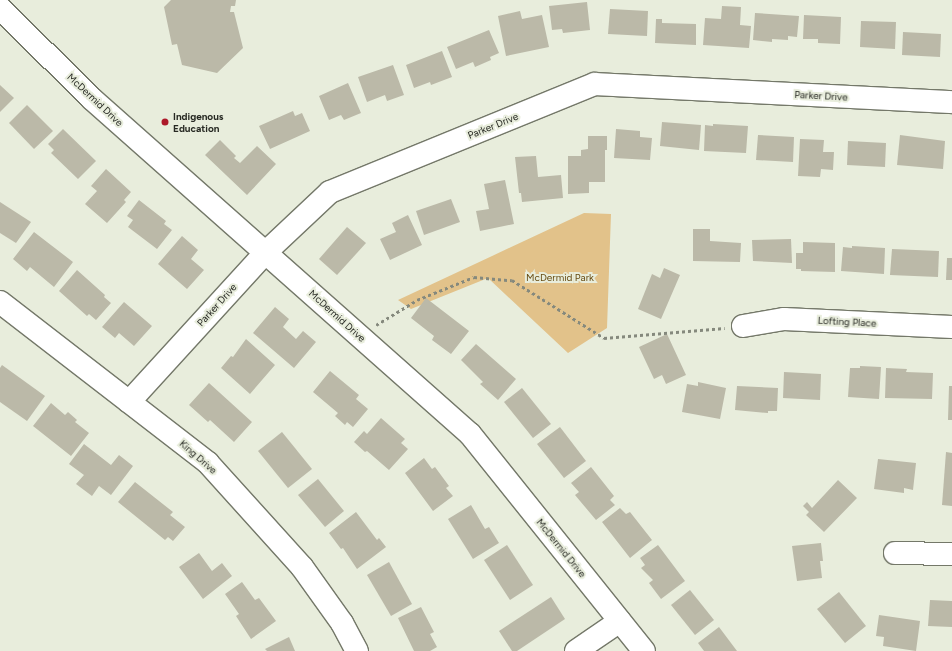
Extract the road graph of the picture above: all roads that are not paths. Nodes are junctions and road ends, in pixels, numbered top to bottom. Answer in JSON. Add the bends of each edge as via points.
{"nodes":[{"id":1,"x":0,"y":8,"type":"edge"},
{"id":2,"x":952,"y":102,"type":"edge"},
{"id":3,"x":265,"y":252,"type":"junction"},
{"id":4,"x":0,"y":302,"type":"edge"},
{"id":5,"x":743,"y":326,"type":"road end"},
{"id":6,"x":952,"y":327,"type":"edge"},
{"id":7,"x":129,"y":402,"type":"junction"},
{"id":8,"x":895,"y":553,"type":"dead end"},
{"id":9,"x":952,"y":554,"type":"edge"},
{"id":10,"x":620,"y":621,"type":"junction"},
{"id":11,"x":357,"y":651,"type":"edge"},
{"id":12,"x":576,"y":651,"type":"edge"},
{"id":13,"x":644,"y":651,"type":"edge"}],
"edges":[{"from":1,"to":3,"type":"street","name":"McDermid Drive","via":[[92,99]]},
{"from":2,"to":3,"type":"street","name":"Parker Drive","via":[[595,84],[330,192]]},
{"from":3,"to":7,"type":"street","name":"Parker Drive"},
{"from":3,"to":10,"type":"street","name":"McDermid Drive","via":[[470,434]]},
{"from":4,"to":7,"type":"street","name":"King Drive"},
{"from":5,"to":6,"type":"street","name":"Lofting Place","via":[[784,319]]},
{"from":7,"to":11,"type":"street","name":"King Drive","via":[[208,463],[302,567],[342,623]]},
{"from":8,"to":9,"type":"street"},
{"from":10,"to":12,"type":"street"},
{"from":10,"to":13,"type":"street","name":"McDermid Drive"}]}
